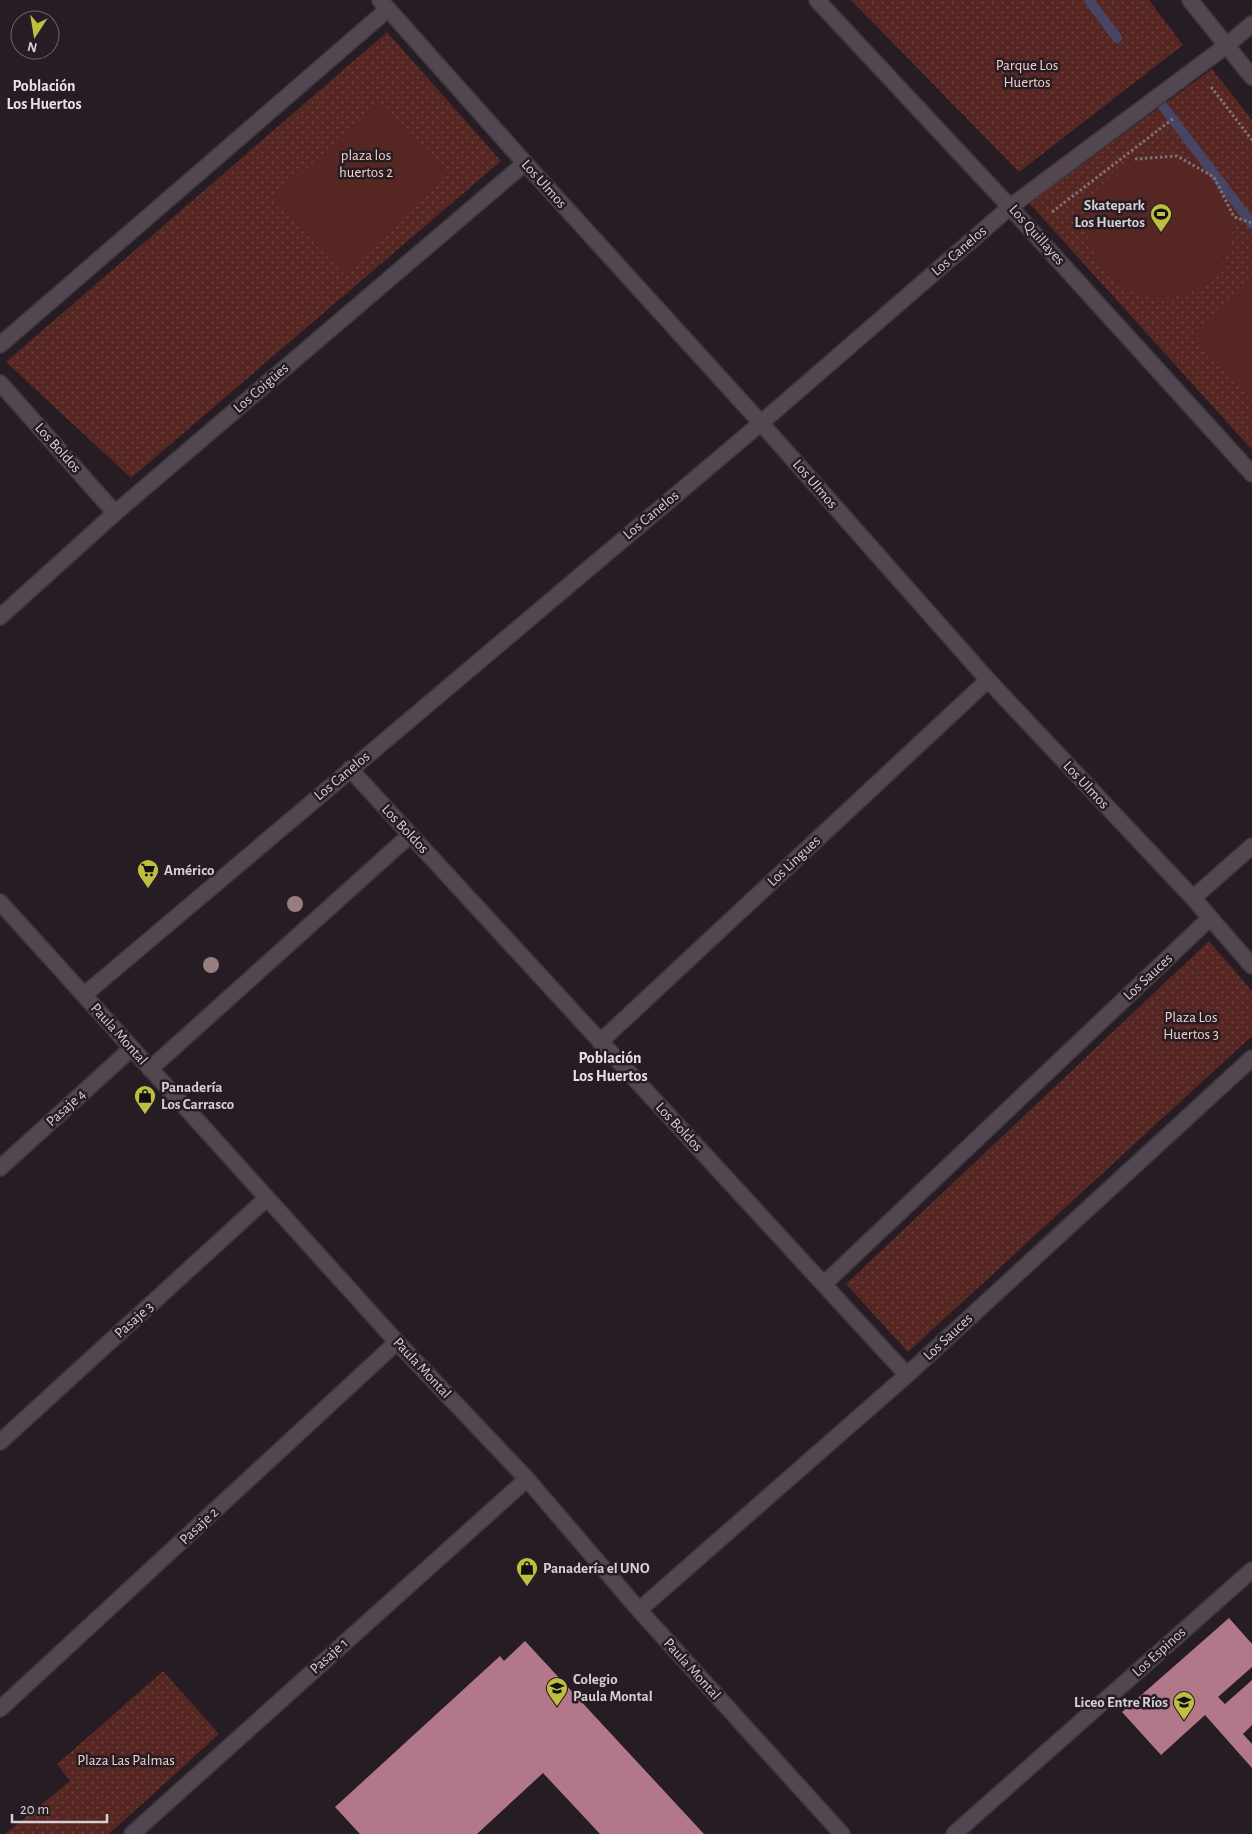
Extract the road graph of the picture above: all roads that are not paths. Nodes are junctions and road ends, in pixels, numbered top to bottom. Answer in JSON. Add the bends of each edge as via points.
{"nodes":[{"id":1,"x":817,"y":0,"type":"edge"},
{"id":2,"x":1190,"y":0,"type":"edge"},
{"id":3,"x":384,"y":4,"type":"edge"},
{"id":4,"x":1252,"y":24,"type":"edge"},
{"id":5,"x":1227,"y":46,"type":"junction"},
{"id":6,"x":1252,"y":78,"type":"edge"},
{"id":7,"x":525,"y":163,"type":"junction"},
{"id":8,"x":1010,"y":206,"type":"junction"},
{"id":9,"x":0,"y":345,"type":"edge"},
{"id":10,"x":0,"y":383,"type":"edge"},
{"id":11,"x":761,"y":423,"type":"junction"},
{"id":12,"x":1252,"y":474,"type":"edge"},
{"id":13,"x":115,"y":513,"type":"junction"},
{"id":14,"x":0,"y":617,"type":"edge"},
{"id":15,"x":988,"y":680,"type":"junction"},
{"id":16,"x":350,"y":770,"type":"junction"},
{"id":17,"x":410,"y":835,"type":"junction"},
{"id":18,"x":1252,"y":846,"type":"edge"},
{"id":19,"x":1193,"y":898,"type":"junction"},
{"id":20,"x":0,"y":902,"type":"edge"},
{"id":21,"x":1210,"y":918,"type":"junction"},
{"id":22,"x":1252,"y":966,"type":"edge"},
{"id":23,"x":84,"y":995,"type":"junction"},
{"id":24,"x":600,"y":1042,"type":"junction"},
{"id":25,"x":132,"y":1048,"type":"junction"},
{"id":26,"x":1252,"y":1058,"type":"edge"},
{"id":27,"x":150,"y":1069,"type":"junction"},
{"id":28,"x":0,"y":1168,"type":"edge"},
{"id":29,"x":267,"y":1198,"type":"junction"},
{"id":30,"x":824,"y":1284,"type":"junction"},
{"id":31,"x":397,"y":1342,"type":"junction"},
{"id":32,"x":907,"y":1374,"type":"junction"},
{"id":33,"x":0,"y":1442,"type":"edge"},
{"id":34,"x":527,"y":1479,"type":"junction"},
{"id":35,"x":1252,"y":1570,"type":"edge"},
{"id":36,"x":639,"y":1610,"type":"junction"},
{"id":37,"x":0,"y":1709,"type":"edge"},
{"id":38,"x":132,"y":1834,"type":"edge"},
{"id":39,"x":842,"y":1834,"type":"edge"},
{"id":40,"x":954,"y":1834,"type":"edge"}],
"edges":[{"from":1,"to":8,"type":"street","name":"Los Quillayes"},
{"from":2,"to":5,"type":"street"},
{"from":3,"to":7,"type":"street","name":"Los Ulmos"},
{"from":3,"to":9,"type":"street"},
{"from":4,"to":5,"type":"street","name":"Los Canelos"},
{"from":5,"to":6,"type":"street"},
{"from":5,"to":8,"type":"street","name":"Los Canelos"},
{"from":7,"to":11,"type":"street","name":"Los Ulmos"},
{"from":7,"to":13,"type":"street","name":"Los Coigües"},
{"from":8,"to":11,"type":"street","name":"Los Canelos"},
{"from":8,"to":12,"type":"street","name":"Los Quillayes"},
{"from":10,"to":13,"type":"street","name":"Los Boldos"},
{"from":11,"to":15,"type":"street","name":"Los Ulmos"},
{"from":11,"to":16,"type":"street","name":"Los Canelos"},
{"from":13,"to":14,"type":"street","name":"Los Coigües"},
{"from":15,"to":19,"type":"street","name":"Los Ulmos"},
{"from":15,"to":24,"type":"street","name":"Los Lingues"},
{"from":16,"to":17,"type":"street","name":"Los Boldos"},
{"from":16,"to":23,"type":"street","name":"Los Canelos"},
{"from":17,"to":24,"type":"street","name":"Los Boldos"},
{"from":17,"to":27,"type":"street"},
{"from":18,"to":19,"type":"street"},
{"from":19,"to":21,"type":"street","name":"Los Ulmos"},
{"from":20,"to":23,"type":"street","name":"Paula Montal"},
{"from":21,"to":22,"type":"street","name":"Los Ulmos"},
{"from":21,"to":30,"type":"street","name":"Los Sauces"},
{"from":23,"to":25,"type":"street","name":"Paula Montal"},
{"from":24,"to":30,"type":"street","name":"Los Boldos"},
{"from":25,"to":27,"type":"street","name":"Paula Montal"},
{"from":25,"to":28,"type":"street","name":"Pasaje 4"},
{"from":26,"to":32,"type":"street","name":"Los Sauces"},
{"from":27,"to":29,"type":"street","name":"Paula Montal"},
{"from":29,"to":31,"type":"street","name":"Paula Montal"},
{"from":29,"to":33,"type":"street","name":"Pasaje 3"},
{"from":30,"to":32,"type":"street","name":"Los Boldos"},
{"from":31,"to":34,"type":"street","name":"Paula Montal"},
{"from":31,"to":37,"type":"street","name":"Pasaje 2"},
{"from":32,"to":36,"type":"street","name":"Los Sauces"},
{"from":34,"to":36,"type":"street","name":"Paula Montal"},
{"from":34,"to":38,"type":"street","name":"Pasaje 1"},
{"from":35,"to":40,"type":"street","name":"Los Espinos"},
{"from":36,"to":39,"type":"street","name":"Paula Montal"}]}
